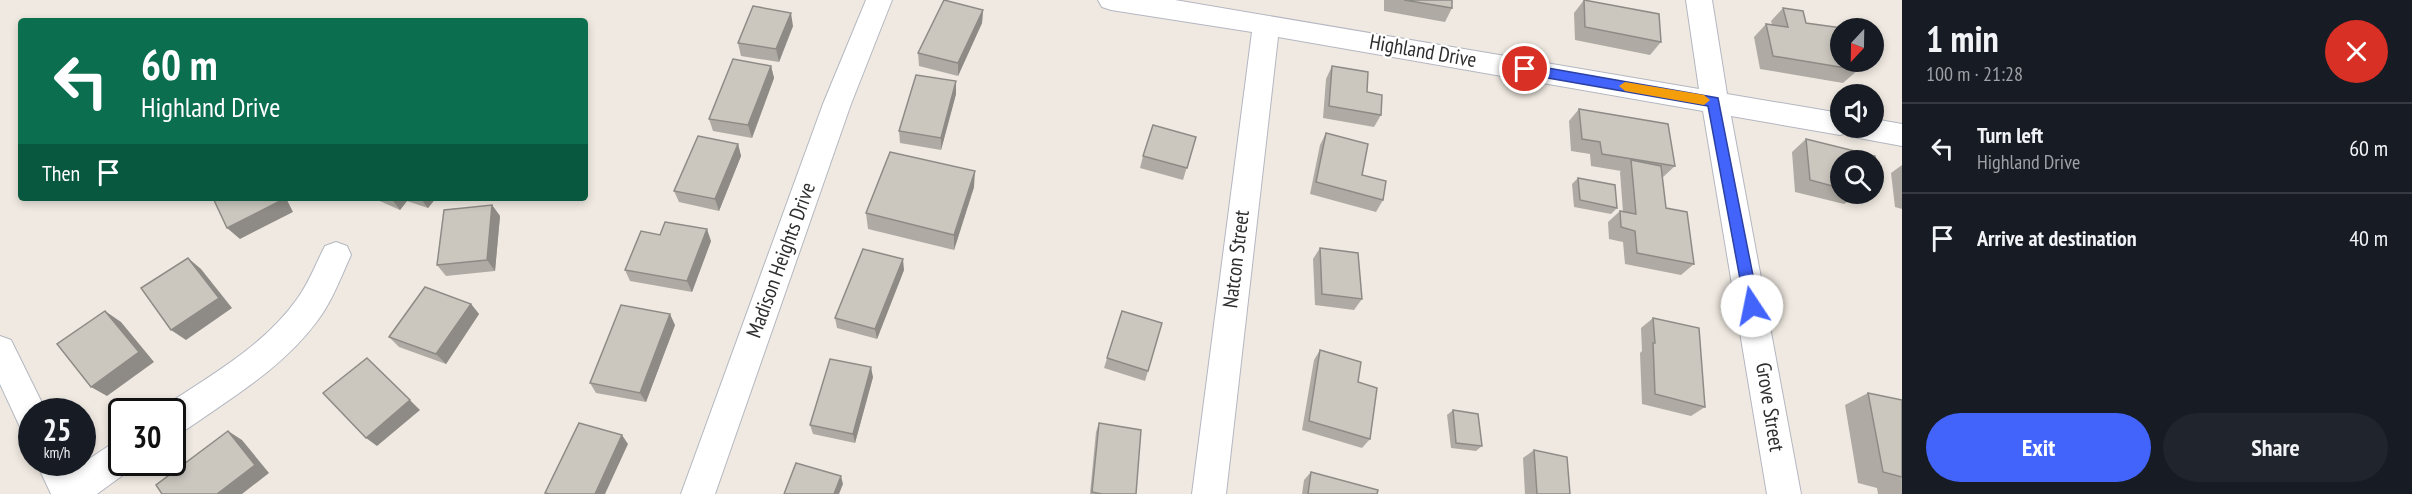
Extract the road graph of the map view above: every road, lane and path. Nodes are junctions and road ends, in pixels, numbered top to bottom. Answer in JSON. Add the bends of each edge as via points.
{"nodes":[{"id":1,"x":1111,"y":0,"type":"edge"},
{"id":2,"x":1699,"y":0,"type":"edge"},
{"id":3,"x":873,"y":13,"type":"edge"},
{"id":4,"x":1266,"y":24,"type":"junction"},
{"id":5,"x":1714,"y":102,"type":"junction"},
{"id":6,"x":1830,"y":122,"type":"edge"},
{"id":7,"x":1884,"y":132,"type":"edge"},
{"id":8,"x":1902,"y":135,"type":"edge"},
{"id":9,"x":336,"y":255,"type":"dead end"},
{"id":10,"x":0,"y":350,"type":"edge"},
{"id":11,"x":23,"y":398,"type":"edge"},
{"id":12,"x":186,"y":410,"type":"edge"},
{"id":13,"x":108,"y":466,"type":"edge"},
{"id":14,"x":60,"y":476,"type":"edge"},
{"id":15,"x":68,"y":494,"type":"edge"},
{"id":16,"x":698,"y":494,"type":"edge"},
{"id":17,"x":1209,"y":494,"type":"edge"},
{"id":18,"x":1784,"y":494,"type":"edge"}],
"edges":[{"from":1,"to":4,"type":"street","name":"Highland Drive"},
{"from":2,"to":5,"type":"street","name":"Grove Street"},
{"from":3,"to":16,"type":"street","name":"Madison Heights Drive"},
{"from":4,"to":5,"type":"street","name":"Highland Drive"},
{"from":4,"to":17,"type":"street","name":"Natcon Street"},
{"from":5,"to":6,"type":"street","name":"Highland Drive"},
{"from":5,"to":18,"type":"street","name":"Grove Street"},
{"from":7,"to":8,"type":"street"},
{"from":9,"to":12,"type":"street","via":[[308,308],[288,333],[267,354]]},
{"from":10,"to":11,"type":"street"},
{"from":13,"to":15,"type":"street"},
{"from":14,"to":15,"type":"street"}]}
